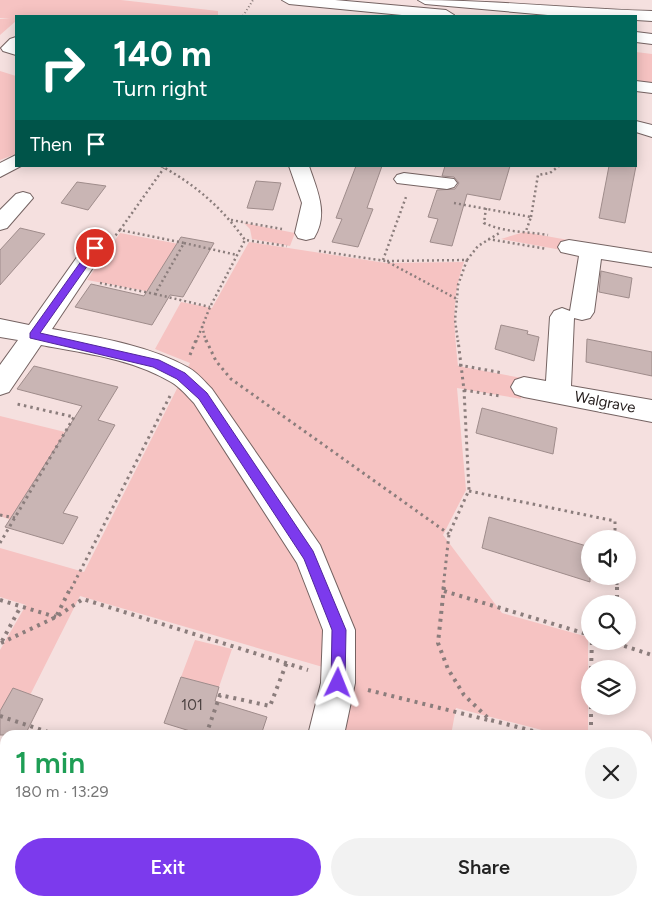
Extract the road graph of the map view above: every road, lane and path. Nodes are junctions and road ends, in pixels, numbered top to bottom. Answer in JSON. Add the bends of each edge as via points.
{"nodes":[{"id":1,"x":253,"y":0,"type":"edge"},
{"id":2,"x":288,"y":0,"type":"edge"},
{"id":3,"x":425,"y":0,"type":"edge"},
{"id":4,"x":580,"y":14,"type":"junction"},
{"id":5,"x":244,"y":15,"type":"edge"},
{"id":6,"x":449,"y":15,"type":"edge"},
{"id":7,"x":594,"y":15,"type":"edge"},
{"id":8,"x":598,"y":15,"type":"edge"},
{"id":9,"x":637,"y":17,"type":"edge"},
{"id":10,"x":652,"y":18,"type":"edge"},
{"id":11,"x":637,"y":19,"type":"edge"},
{"id":12,"x":637,"y":32,"type":"edge"},
{"id":13,"x":652,"y":34,"type":"edge"},
{"id":14,"x":637,"y":37,"type":"edge"},
{"id":15,"x":652,"y":39,"type":"edge"},
{"id":16,"x":15,"y":43,"type":"edge"},
{"id":17,"x":15,"y":50,"type":"edge"},
{"id":18,"x":637,"y":86,"type":"edge"},
{"id":19,"x":652,"y":88,"type":"edge"},
{"id":20,"x":637,"y":126,"type":"edge"},
{"id":21,"x":652,"y":131,"type":"edge"},
{"id":22,"x":15,"y":162,"type":"edge"},
{"id":23,"x":162,"y":167,"type":"edge"},
{"id":24,"x":298,"y":167,"type":"edge"},
{"id":25,"x":458,"y":167,"type":"edge"},
{"id":26,"x":558,"y":167,"type":"edge"},
{"id":27,"x":0,"y":171,"type":"edge"},
{"id":28,"x":404,"y":179,"type":"joint"},
{"id":29,"x":445,"y":192,"type":"junction"},
{"id":30,"x":23,"y":198,"type":"dead end"},
{"id":31,"x":486,"y":208,"type":"junction"},
{"id":32,"x":531,"y":216,"type":"junction"},
{"id":33,"x":231,"y":220,"type":"junction"},
{"id":34,"x":0,"y":223,"type":"edge"},
{"id":35,"x":120,"y":230,"type":"junction"},
{"id":36,"x":501,"y":231,"type":"junction"},
{"id":37,"x":488,"y":239,"type":"junction"},
{"id":38,"x":245,"y":240,"type":"junction"},
{"id":39,"x":304,"y":241,"type":"junction"},
{"id":40,"x":184,"y":243,"type":"junction"},
{"id":41,"x":95,"y":248,"type":"joint"},
{"id":42,"x":570,"y":249,"type":"junction"},
{"id":43,"x":237,"y":254,"type":"junction"},
{"id":44,"x":385,"y":260,"type":"junction"},
{"id":45,"x":467,"y":260,"type":"junction"},
{"id":46,"x":652,"y":260,"type":"edge"},
{"id":47,"x":74,"y":278,"type":"junction"},
{"id":48,"x":155,"y":294,"type":"junction"},
{"id":49,"x":457,"y":299,"type":"junction"},
{"id":50,"x":210,"y":307,"type":"junction"},
{"id":51,"x":201,"y":326,"type":"junction"},
{"id":52,"x":0,"y":328,"type":"edge"},
{"id":53,"x":33,"y":336,"type":"junction"},
{"id":54,"x":459,"y":365,"type":"junction"},
{"id":55,"x":181,"y":376,"type":"junction"},
{"id":56,"x":512,"y":386,"type":"junction"},
{"id":57,"x":464,"y":390,"type":"junction"},
{"id":58,"x":558,"y":393,"type":"junction"},
{"id":59,"x":5,"y":394,"type":"edge"},
{"id":60,"x":652,"y":411,"type":"edge"},
{"id":61,"x":469,"y":490,"type":"junction"},
{"id":62,"x":0,"y":515,"type":"edge"},
{"id":63,"x":15,"y":518,"type":"junction"},
{"id":64,"x":615,"y":530,"type":"edge"},
{"id":65,"x":449,"y":534,"type":"junction"},
{"id":66,"x":0,"y":543,"type":"edge"},
{"id":67,"x":444,"y":592,"type":"junction"},
{"id":68,"x":0,"y":594,"type":"edge"},
{"id":69,"x":1,"y":600,"type":"edge"},
{"id":70,"x":21,"y":606,"type":"junction"},
{"id":71,"x":56,"y":617,"type":"junction"},
{"id":72,"x":581,"y":632,"type":"edge"},
{"id":73,"x":0,"y":644,"type":"edge"},
{"id":74,"x":636,"y":650,"type":"edge"},
{"id":75,"x":652,"y":655,"type":"edge"},
{"id":76,"x":287,"y":662,"type":"junction"},
{"id":77,"x":338,"y":683,"type":"junction"},
{"id":78,"x":591,"y":715,"type":"edge"},
{"id":79,"x":0,"y":716,"type":"edge"},
{"id":80,"x":490,"y":720,"type":"junction"},
{"id":81,"x":43,"y":730,"type":"edge"},
{"id":82,"x":208,"y":730,"type":"edge"},
{"id":83,"x":327,"y":730,"type":"edge"},
{"id":84,"x":529,"y":730,"type":"edge"},
{"id":85,"x":591,"y":730,"type":"edge"}],
"edges":[{"from":1,"to":5,"type":"path"},
{"from":2,"to":6,"type":"main road"},
{"from":3,"to":4,"type":"main road"},
{"from":4,"to":7,"type":"main road"},
{"from":4,"to":8,"type":"main road"},
{"from":9,"to":10,"type":"main road"},
{"from":10,"to":11,"type":"main road"},
{"from":12,"to":13,"type":"main road"},
{"from":14,"to":15,"type":"main road"},
{"from":16,"to":17,"type":"main road","via":[[9,48]]},
{"from":18,"to":19,"type":"main road"},
{"from":20,"to":21,"type":"main road"},
{"from":22,"to":27,"type":"main road"},
{"from":23,"to":33,"type":"path","via":[[201,190]]},
{"from":23,"to":35,"type":"path"},
{"from":24,"to":39,"type":"main road","via":[[312,203]]},
{"from":25,"to":29,"type":"main road"},
{"from":26,"to":32,"type":"path","via":[[550,173],[538,175]]},
{"from":28,"to":29,"type":"main road"},
{"from":28,"to":44,"type":"path","via":[[409,191]]},
{"from":29,"to":31,"type":"path"},
{"from":30,"to":34,"type":"main road"},
{"from":31,"to":32,"type":"path"},
{"from":31,"to":36,"type":"path","via":[[484,223]]},
{"from":32,"to":36,"type":"path","via":[[526,231]]},
{"from":33,"to":38,"type":"path"},
{"from":33,"to":39,"type":"path"},
{"from":35,"to":40,"type":"path"},
{"from":35,"to":41,"type":"path","via":[[107,247]]},
{"from":36,"to":37,"type":"path"},
{"from":37,"to":42,"type":"path"},
{"from":37,"to":45,"type":"path"},
{"from":38,"to":39,"type":"path"},
{"from":38,"to":43,"type":"path"},
{"from":39,"to":44,"type":"path"},
{"from":40,"to":43,"type":"path"},
{"from":40,"to":48,"type":"path"},
{"from":41,"to":47,"type":"main road"},
{"from":42,"to":46,"type":"main road"},
{"from":42,"to":58,"type":"main road","name":"Walgrave","via":[[572,315]]},
{"from":43,"to":50,"type":"path"},
{"from":44,"to":45,"type":"path"},
{"from":44,"to":49,"type":"path"},
{"from":45,"to":49,"type":"path","via":[[458,285]]},
{"from":47,"to":48,"type":"path"},
{"from":47,"to":53,"type":"main road"},
{"from":48,"to":50,"type":"path"},
{"from":49,"to":54,"type":"path","via":[[455,320]]},
{"from":50,"to":51,"type":"path"},
{"from":51,"to":55,"type":"path"},
{"from":51,"to":65,"type":"path","via":[[216,364],[231,379]]},
{"from":52,"to":53,"type":"main road"},
{"from":53,"to":55,"type":"main road","via":[[147,361]]},
{"from":53,"to":59,"type":"main road"},
{"from":54,"to":56,"type":"path"},
{"from":54,"to":57,"type":"path"},
{"from":55,"to":71,"type":"path"},
{"from":55,"to":77,"type":"main road","via":[[203,396],[308,556],[339,630]]},
{"from":56,"to":57,"type":"path"},
{"from":56,"to":58,"type":"main road","name":"Walgrave"},
{"from":57,"to":61,"type":"path"},
{"from":58,"to":60,"type":"main road","name":"Walgrave"},
{"from":59,"to":63,"type":"path","via":[[74,417]]},
{"from":61,"to":64,"type":"path","via":[[615,521]]},
{"from":61,"to":65,"type":"path"},
{"from":62,"to":63,"type":"path"},
{"from":63,"to":66,"type":"path"},
{"from":65,"to":67,"type":"path"},
{"from":67,"to":72,"type":"path"},
{"from":67,"to":80,"type":"path","via":[[438,643],[448,669],[464,695]]},
{"from":68,"to":69,"type":"path"},
{"from":69,"to":70,"type":"path"},
{"from":70,"to":71,"type":"path"},
{"from":70,"to":73,"type":"path"},
{"from":71,"to":73,"type":"path"},
{"from":71,"to":76,"type":"path","via":[[83,599]]},
{"from":74,"to":75,"type":"path"},
{"from":76,"to":77,"type":"path"},
{"from":76,"to":82,"type":"path","via":[[270,706],[220,696]]},
{"from":77,"to":80,"type":"path"},
{"from":77,"to":83,"type":"main road"},
{"from":78,"to":85,"type":"path"},
{"from":79,"to":81,"type":"path"},
{"from":80,"to":84,"type":"path"}]}
